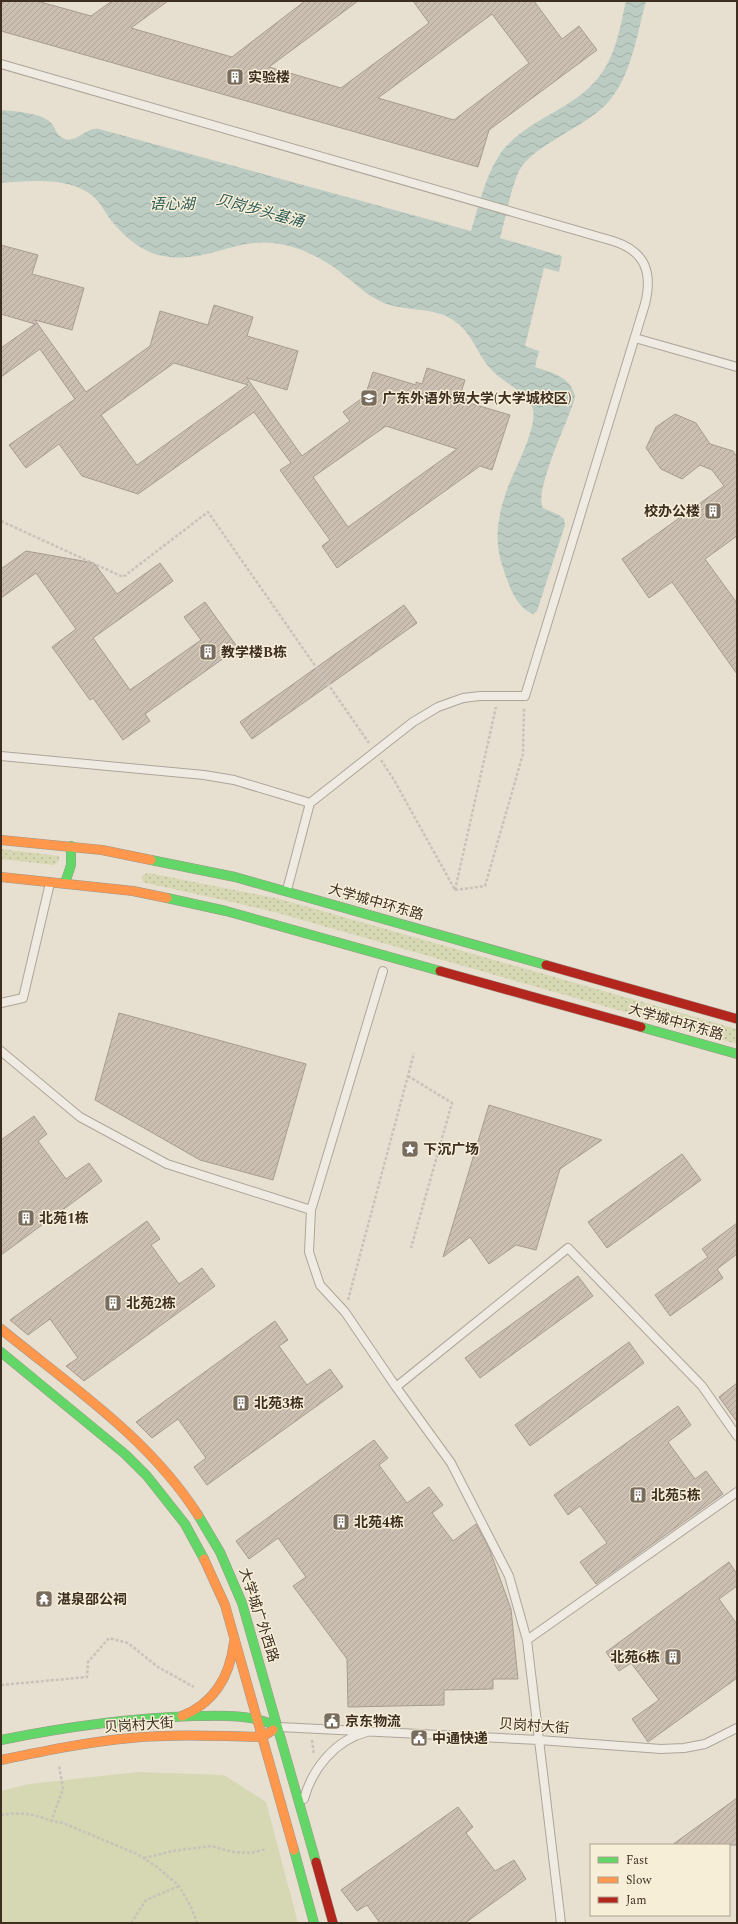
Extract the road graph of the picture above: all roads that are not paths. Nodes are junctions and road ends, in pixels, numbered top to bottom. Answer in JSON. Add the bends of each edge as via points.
{"nodes":[{"id":1,"x":1,"y":64,"type":"edge"},
{"id":2,"x":635,"y":338,"type":"junction"},
{"id":3,"x":737,"y":367,"type":"edge"},
{"id":4,"x":1,"y":756,"type":"edge"},
{"id":5,"x":310,"y":803,"type":"junction"},
{"id":6,"x":1,"y":840,"type":"edge"},
{"id":7,"x":71,"y":846,"type":"junction"},
{"id":8,"x":133,"y":856,"type":"junction"},
{"id":9,"x":128,"y":867,"type":"dead end"},
{"id":10,"x":1,"y":877,"type":"edge"},
{"id":11,"x":126,"y":878,"type":"dead end"},
{"id":12,"x":51,"y":882,"type":"junction"},
{"id":13,"x":65,"y":884,"type":"junction"},
{"id":14,"x":126,"y":890,"type":"junction"},
{"id":15,"x":287,"y":891,"type":"junction"},
{"id":16,"x":383,"y":971,"type":"dead end"},
{"id":17,"x":1,"y":1003,"type":"edge"},
{"id":18,"x":737,"y":1019,"type":"edge"},
{"id":19,"x":1,"y":1051,"type":"edge"},
{"id":20,"x":737,"y":1054,"type":"edge"},
{"id":21,"x":311,"y":1210,"type":"junction"},
{"id":22,"x":1,"y":1329,"type":"edge"},
{"id":23,"x":1,"y":1352,"type":"edge"},
{"id":24,"x":396,"y":1388,"type":"junction"},
{"id":25,"x":737,"y":1436,"type":"edge"},
{"id":26,"x":737,"y":1492,"type":"edge"},
{"id":27,"x":234,"y":1635,"type":"junction"},
{"id":28,"x":527,"y":1640,"type":"junction"},
{"id":29,"x":181,"y":1716,"type":"junction"},
{"id":30,"x":256,"y":1717,"type":"junction"},
{"id":31,"x":278,"y":1727,"type":"junction"},
{"id":32,"x":737,"y":1728,"type":"edge"},
{"id":33,"x":370,"y":1731,"type":"junction"},
{"id":34,"x":262,"y":1737,"type":"junction"},
{"id":35,"x":1,"y":1740,"type":"edge"},
{"id":36,"x":539,"y":1740,"type":"junction"},
{"id":37,"x":1,"y":1760,"type":"edge"},
{"id":38,"x":304,"y":1820,"type":"junction"},
{"id":39,"x":314,"y":1923,"type":"edge"},
{"id":40,"x":333,"y":1923,"type":"edge"},
{"id":41,"x":561,"y":1923,"type":"edge"}],
"edges":[{"from":1,"to":2,"type":"lane","via":[[629,247],[642,261],[648,280],[647,296]]},
{"from":2,"to":3,"type":"lane"},
{"from":2,"to":5,"type":"lane","via":[[525,696],[463,698],[438,707],[413,722]]},
{"from":4,"to":5,"type":"lane","via":[[204,775],[234,780]]},
{"from":5,"to":15,"type":"lane"},
{"from":6,"to":7,"type":"main road","name":"大学城中环东路"},
{"from":7,"to":8,"type":"main road","name":"大学城中环东路"},
{"from":7,"to":13,"type":"main road","via":[[72,860]]},
{"from":8,"to":9,"type":"main road"},
{"from":8,"to":15,"type":"main road","name":"大学城中环东路","via":[[235,877]]},
{"from":10,"to":12,"type":"main road","name":"大学城中环东路"},
{"from":11,"to":14,"type":"main road"},
{"from":12,"to":13,"type":"main road","name":"大学城中环东路"},
{"from":12,"to":17,"type":"lane","via":[[23,998]]},
{"from":13,"to":14,"type":"main road","name":"大学城中环东路"},
{"from":14,"to":20,"type":"main road","name":"大学城中环东路","via":[[274,924]]},
{"from":15,"to":18,"type":"main road","name":"大学城中环东路"},
{"from":16,"to":21,"type":"lane"},
{"from":19,"to":21,"type":"lane","via":[[80,1117],[168,1164]]},
{"from":21,"to":24,"type":"lane","via":[[309,1252],[320,1285],[345,1312]]},
{"from":22,"to":31,"type":"main road","name":"大学城广外西路","via":[[137,1440],[194,1505],[218,1547],[242,1599]]},
{"from":23,"to":27,"type":"main road","name":"大学城广外西路","via":[[125,1454],[159,1489],[179,1515],[203,1555],[225,1605]]},
{"from":24,"to":25,"type":"lane","via":[[568,1248],[702,1386]]},
{"from":24,"to":28,"type":"lane","via":[[451,1463],[509,1576]]},
{"from":26,"to":28,"type":"lane"},
{"from":27,"to":29,"type":"main road","via":[[232,1661],[218,1689],[195,1710]]},
{"from":27,"to":30,"type":"main road","name":"大学城广外西路"},
{"from":28,"to":36,"type":"lane"},
{"from":29,"to":30,"type":"main road","name":"贝岗村大街"},
{"from":29,"to":35,"type":"main road","name":"贝岗村大街","via":[[84,1724]]},
{"from":30,"to":31,"type":"main road","name":"贝岗村大街"},
{"from":30,"to":34,"type":"main road","name":"大学城广外西路"},
{"from":31,"to":33,"type":"lane","name":"贝岗村大街"},
{"from":31,"to":34,"type":"main road"},
{"from":31,"to":38,"type":"main road","name":"大学城广外西路"},
{"from":32,"to":36,"type":"lane","name":"贝岗村大街","via":[[705,1744],[661,1750]]},
{"from":33,"to":36,"type":"lane","name":"贝岗村大街"},
{"from":33,"to":38,"type":"lane","via":[[348,1740],[315,1771],[306,1790]]},
{"from":34,"to":37,"type":"main road","name":"贝岗村大街","via":[[113,1740]]},
{"from":34,"to":39,"type":"main road","name":"大学城广外西路"},
{"from":36,"to":41,"type":"lane"},
{"from":38,"to":40,"type":"main road","name":"大学城广外西路"}]}
